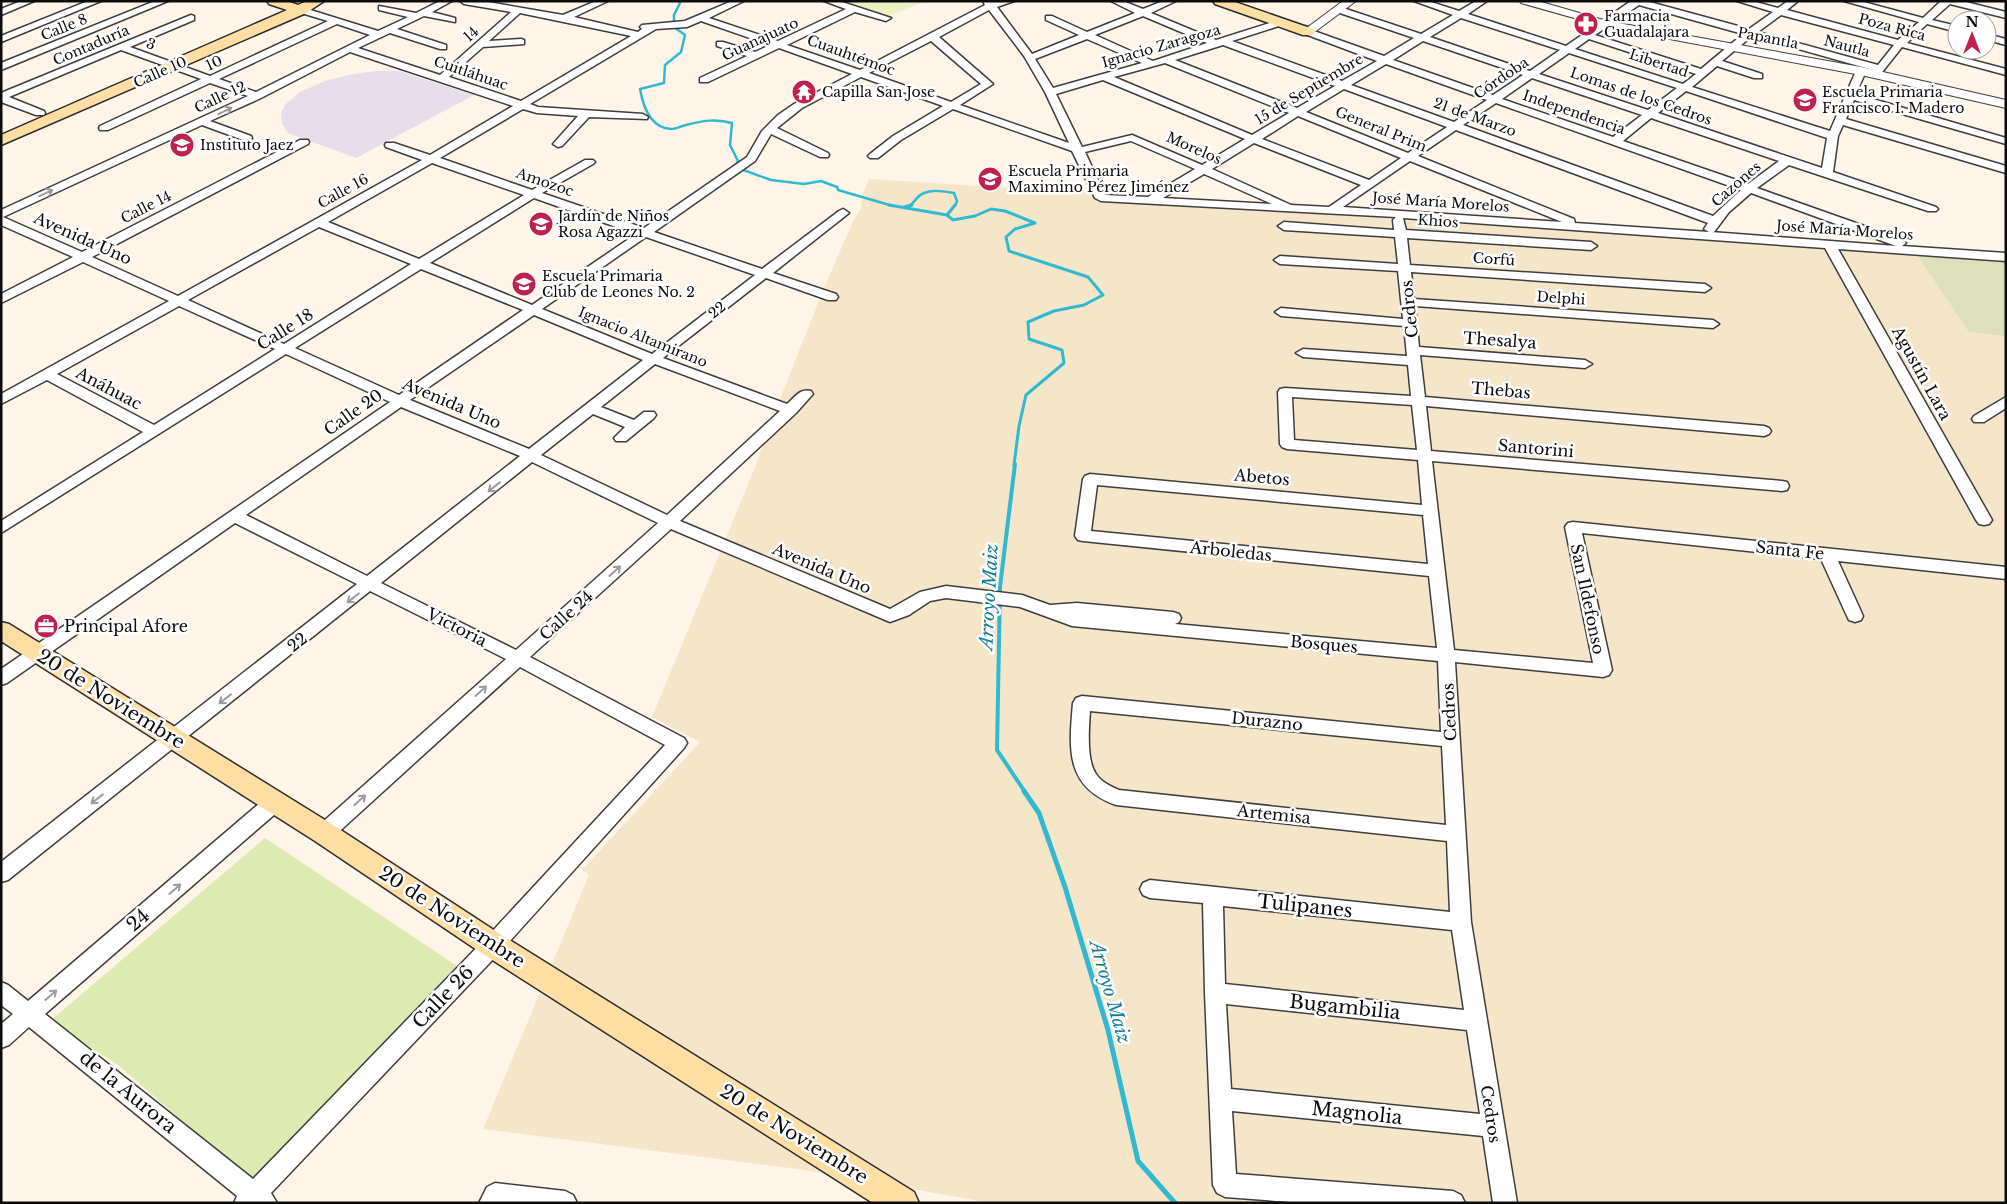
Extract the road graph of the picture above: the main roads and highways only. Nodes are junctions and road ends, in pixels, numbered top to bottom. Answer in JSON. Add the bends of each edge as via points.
{"nodes":[{"id":1,"x":273,"y":1,"type":"edge"},
{"id":2,"x":318,"y":1,"type":"edge"},
{"id":3,"x":1220,"y":1,"type":"edge"},
{"id":4,"x":296,"y":6,"type":"edge"},
{"id":5,"x":1308,"y":32,"type":"road end"},
{"id":6,"x":1,"y":129,"type":"edge"},
{"id":7,"x":1,"y":141,"type":"edge"},
{"id":8,"x":1,"y":630,"type":"edge"},
{"id":9,"x":903,"y":1203,"type":"edge"}],
"edges":[{"from":1,"to":4,"type":"main road"},
{"from":2,"to":4,"type":"main road","name":"Calle 10"},
{"from":3,"to":5,"type":"main road","name":"Independencia"},
{"from":4,"to":6,"type":"main road","name":"Calle 10"},
{"from":4,"to":7,"type":"main road","name":"Calle 10","via":[[173,66]]},
{"from":8,"to":9,"type":"main road","name":"20 de Noviembre","via":[[324,833],[492,945]]}]}
